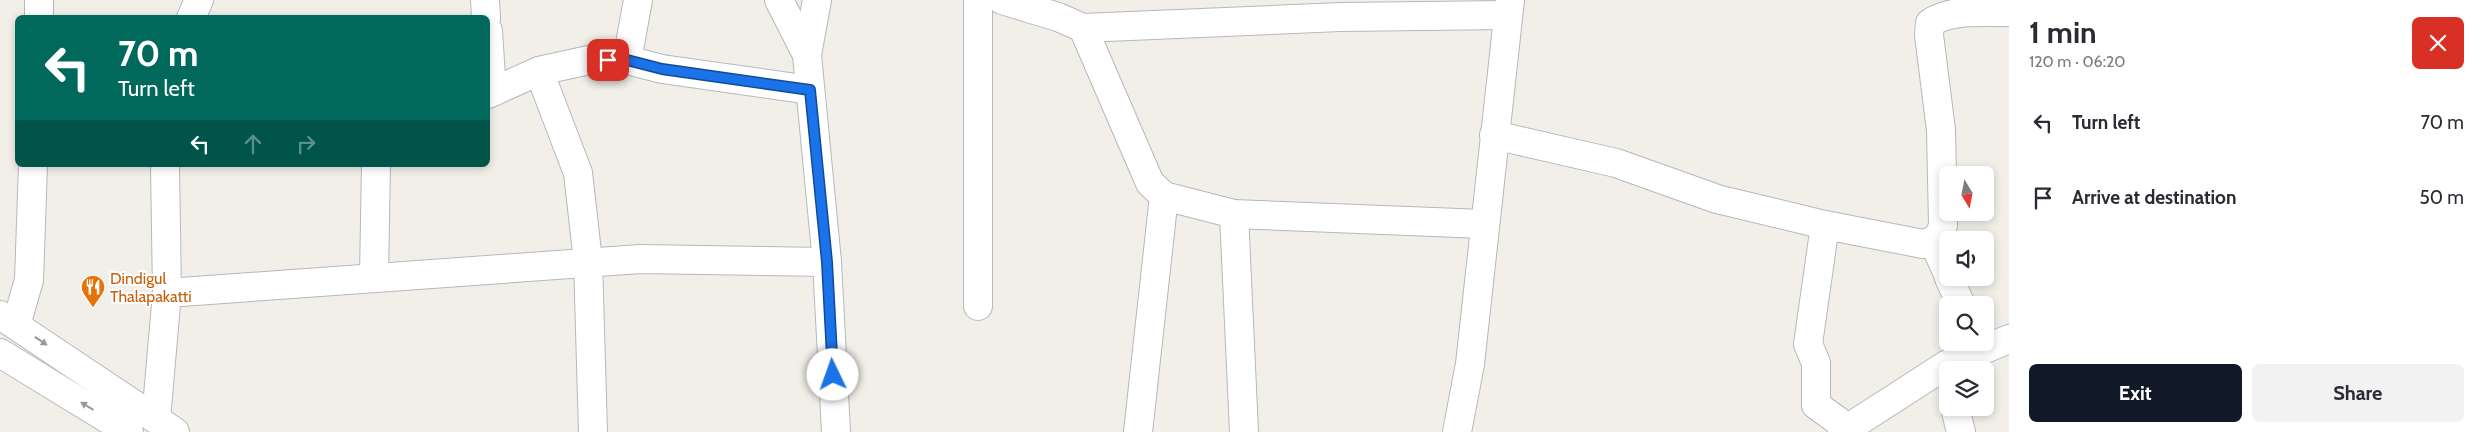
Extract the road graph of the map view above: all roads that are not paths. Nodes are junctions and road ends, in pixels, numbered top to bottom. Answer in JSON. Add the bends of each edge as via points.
{"nodes":[{"id":1,"x":39,"y":0,"type":"edge"},
{"id":2,"x":199,"y":0,"type":"edge"},
{"id":3,"x":485,"y":0,"type":"edge"},
{"id":4,"x":638,"y":0,"type":"edge"},
{"id":5,"x":779,"y":0,"type":"edge"},
{"id":6,"x":817,"y":0,"type":"edge"},
{"id":7,"x":978,"y":0,"type":"edge"},
{"id":8,"x":1002,"y":0,"type":"edge"},
{"id":9,"x":1061,"y":8,"type":"edge"},
{"id":10,"x":1341,"y":8,"type":"edge"},
{"id":11,"x":1508,"y":8,"type":"edge"},
{"id":12,"x":2009,"y":12,"type":"edge"},
{"id":13,"x":38,"y":15,"type":"edge"},
{"id":14,"x":192,"y":15,"type":"edge"},
{"id":15,"x":486,"y":15,"type":"edge"},
{"id":16,"x":1083,"y":28,"type":"junction"},
{"id":17,"x":807,"y":55,"type":"junction"},
{"id":18,"x":627,"y":60,"type":"junction"},
{"id":19,"x":539,"y":71,"type":"junction"},
{"id":20,"x":810,"y":90,"type":"junction"},
{"id":21,"x":490,"y":93,"type":"edge"},
{"id":22,"x":1494,"y":135,"type":"junction"},
{"id":23,"x":34,"y":167,"type":"edge"},
{"id":24,"x":166,"y":167,"type":"edge"},
{"id":25,"x":376,"y":167,"type":"edge"},
{"id":26,"x":1164,"y":196,"type":"junction"},
{"id":27,"x":1234,"y":214,"type":"junction"},
{"id":28,"x":1484,"y":224,"type":"junction"},
{"id":29,"x":1824,"y":225,"type":"junction"},
{"id":30,"x":1933,"y":241,"type":"junction"},
{"id":31,"x":1939,"y":255,"type":"edge"},
{"id":32,"x":588,"y":261,"type":"junction"},
{"id":33,"x":827,"y":262,"type":"junction"},
{"id":34,"x":374,"y":278,"type":"junction"},
{"id":35,"x":167,"y":293,"type":"junction"},
{"id":36,"x":978,"y":306,"type":"dead end"},
{"id":37,"x":8,"y":320,"type":"edge"},
{"id":38,"x":2009,"y":339,"type":"edge"},
{"id":39,"x":0,"y":354,"type":"edge"},
{"id":40,"x":1949,"y":360,"type":"edge"},
{"id":41,"x":1957,"y":416,"type":"edge"},
{"id":42,"x":166,"y":425,"type":"edge"},
{"id":43,"x":1845,"y":430,"type":"edge"},
{"id":44,"x":129,"y":432,"type":"edge"},
{"id":45,"x":593,"y":432,"type":"edge"},
{"id":46,"x":836,"y":432,"type":"edge"},
{"id":47,"x":1138,"y":432,"type":"edge"},
{"id":48,"x":1244,"y":432,"type":"edge"},
{"id":49,"x":1456,"y":432,"type":"edge"},
{"id":50,"x":1961,"y":432,"type":"edge"}],
"edges":[{"from":1,"to":13,"type":"street"},
{"from":2,"to":14,"type":"street"},
{"from":3,"to":15,"type":"street"},
{"from":4,"to":18,"type":"street"},
{"from":5,"to":17,"type":"street"},
{"from":6,"to":17,"type":"street"},
{"from":7,"to":36,"type":"street"},
{"from":8,"to":9,"type":"street"},
{"from":9,"to":16,"type":"street"},
{"from":10,"to":11,"type":"street"},
{"from":10,"to":16,"type":"street"},
{"from":11,"to":22,"type":"street"},
{"from":12,"to":30,"type":"street","via":[[1954,14],[1940,16],[1930,23],[1941,130],[1944,225],[1941,234]]},
{"from":16,"to":26,"type":"street","via":[[1150,183]]},
{"from":17,"to":20,"type":"street"},
{"from":18,"to":19,"type":"street","via":[[574,62]]},
{"from":18,"to":20,"type":"street","via":[[662,69]]},
{"from":19,"to":21,"type":"street"},
{"from":19,"to":32,"type":"street","via":[[578,173]]},
{"from":20,"to":33,"type":"street"},
{"from":22,"to":28,"type":"street"},
{"from":22,"to":29,"type":"street","via":[[1616,163],[1717,199]]},
{"from":23,"to":37,"type":"street","via":[[30,280]]},
{"from":24,"to":35,"type":"street"},
{"from":25,"to":34,"type":"street"},
{"from":26,"to":27,"type":"street"},
{"from":26,"to":47,"type":"street"},
{"from":27,"to":28,"type":"street"},
{"from":27,"to":48,"type":"street"},
{"from":28,"to":49,"type":"street","via":[[1470,364]]},
{"from":29,"to":30,"type":"street","via":[[1909,242],[1923,244]]},
{"from":29,"to":43,"type":"street","via":[[1808,344],[1816,363],[1816,405]]},
{"from":30,"to":31,"type":"street"},
{"from":32,"to":33,"type":"street"},
{"from":32,"to":34,"type":"street"},
{"from":32,"to":45,"type":"street"},
{"from":33,"to":46,"type":"street"},
{"from":34,"to":35,"type":"street"},
{"from":35,"to":42,"type":"street"},
{"from":37,"to":42,"type":"street","one_way":true},
{"from":38,"to":40,"type":"street"},
{"from":44,"to":39,"type":"street","one_way":true},
{"from":40,"to":43,"type":"street"},
{"from":41,"to":50,"type":"street"}]}
